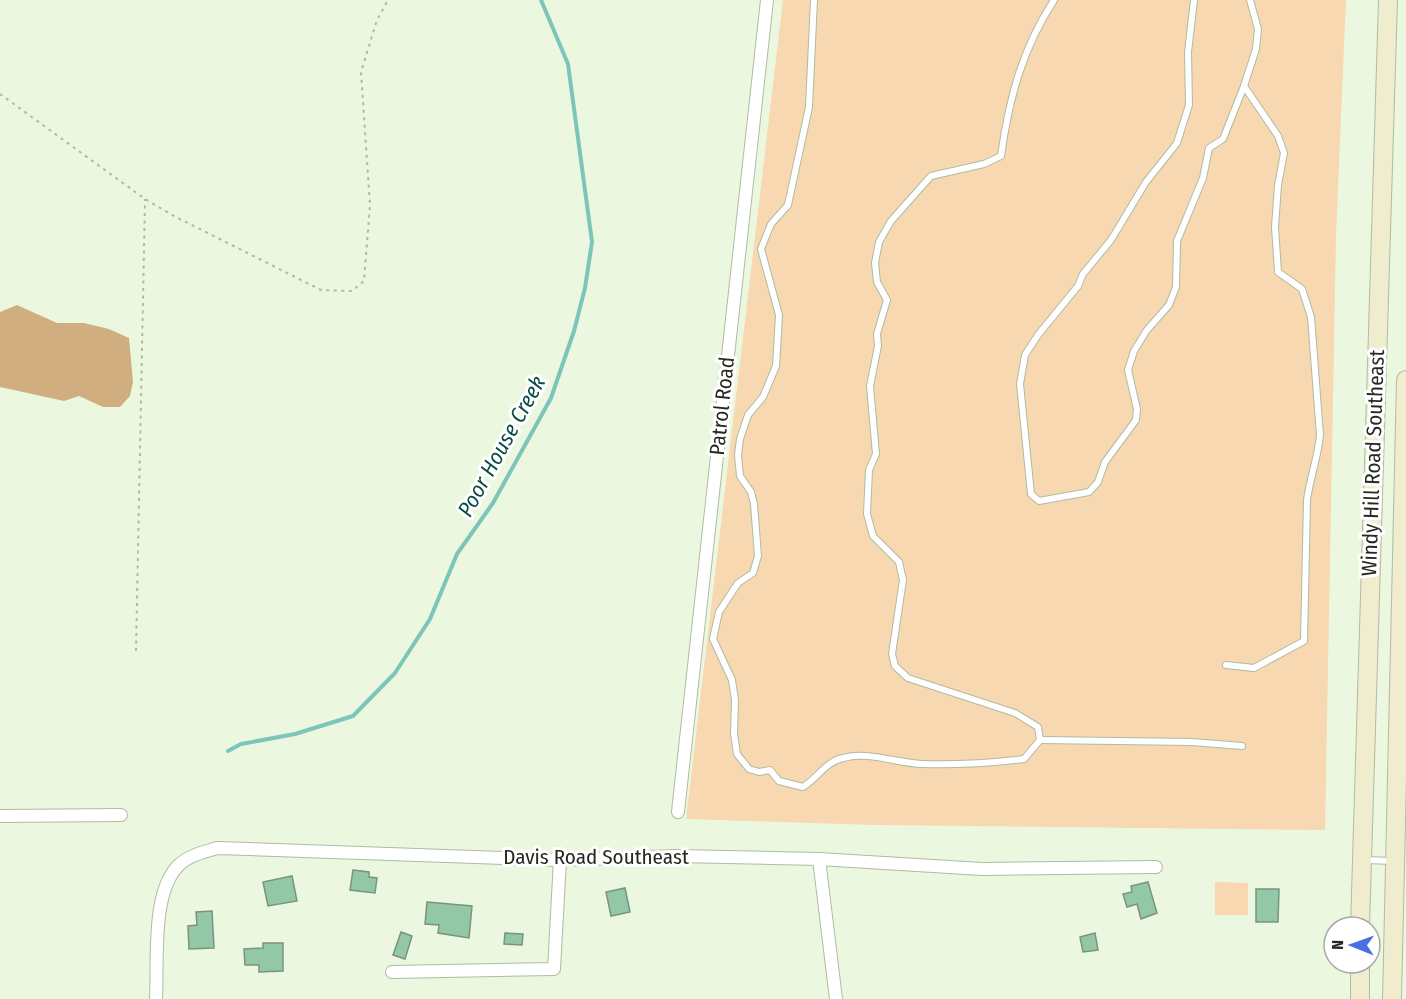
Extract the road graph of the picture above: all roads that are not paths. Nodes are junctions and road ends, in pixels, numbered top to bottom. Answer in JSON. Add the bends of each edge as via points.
{"nodes":[{"id":1,"x":767,"y":0,"type":"edge"},
{"id":2,"x":814,"y":0,"type":"edge"},
{"id":3,"x":1054,"y":0,"type":"edge"},
{"id":4,"x":1194,"y":0,"type":"edge"},
{"id":5,"x":1250,"y":0,"type":"edge"},
{"id":6,"x":1388,"y":0,"type":"edge"},
{"id":7,"x":1244,"y":86,"type":"junction"},
{"id":8,"x":1406,"y":380,"type":"edge"},
{"id":9,"x":1226,"y":665,"type":"dead end"},
{"id":10,"x":1040,"y":740,"type":"junction"},
{"id":11,"x":1242,"y":746,"type":"dead end"},
{"id":12,"x":678,"y":812,"type":"dead end"},
{"id":13,"x":121,"y":815,"type":"dead end"},
{"id":14,"x":0,"y":816,"type":"edge"},
{"id":15,"x":819,"y":859,"type":"junction"},
{"id":16,"x":560,"y":860,"type":"junction"},
{"id":17,"x":1361,"y":860,"type":"junction"},
{"id":18,"x":1395,"y":861,"type":"junction"},
{"id":19,"x":1156,"y":867,"type":"dead end"},
{"id":20,"x":1360,"y":915,"type":"edge"},
{"id":21,"x":392,"y":972,"type":"dead end"},
{"id":22,"x":1360,"y":975,"type":"edge"},
{"id":23,"x":156,"y":999,"type":"edge"},
{"id":24,"x":836,"y":999,"type":"edge"},
{"id":25,"x":1360,"y":999,"type":"edge"},
{"id":26,"x":1392,"y":999,"type":"edge"}],
"edges":[{"from":1,"to":12,"type":"street","name":"Patrol Road"},
{"from":2,"to":10,"type":"lane","via":[[809,107],[788,205],[771,224],[761,249],[779,315],[776,366],[763,397],[748,415],[738,455],[740,476],[754,504],[758,556],[753,573],[738,583],[726,599],[714,631],[716,647],[732,680],[737,754],[749,769],[770,770],[779,781],[802,787],[815,780],[824,766],[843,758],[861,756],[919,764],[992,763],[1024,759]]},
{"from":3,"to":10,"type":"lane","via":[[1031,40],[1007,107],[1001,156],[984,164],[931,176],[891,221],[879,242],[877,282],[887,300],[877,334],[870,386],[876,454],[869,470],[867,514],[873,536],[899,562],[903,580],[892,654],[895,666],[908,678],[1015,713],[1038,727]]},
{"from":4,"to":7,"type":"lane","via":[[1188,52],[1189,105],[1177,143],[1025,355],[1020,384],[1026,447],[1031,494],[1039,501],[1089,492],[1098,482],[1105,462],[1136,420],[1128,370],[1134,351],[1169,305],[1176,287],[1177,241],[1203,178],[1209,148],[1223,139]]},
{"from":5,"to":7,"type":"lane","via":[[1258,29]]},
{"from":6,"to":17,"type":"main road","name":"Windy Hill Road Southeast"},
{"from":7,"to":9,"type":"lane","via":[[1278,136],[1284,153],[1275,227],[1278,272],[1302,289],[1311,317],[1320,435],[1307,500],[1304,640],[1254,668]]},
{"from":8,"to":18,"type":"main road","name":"Windy Hill Road Southeast"},
{"from":10,"to":11,"type":"lane"},
{"from":13,"to":14,"type":"street"},
{"from":15,"to":16,"type":"street","name":"Davis Road Southeast","via":[[676,856]]},
{"from":15,"to":19,"type":"street","name":"Davis Road Southeast","via":[[982,869]]},
{"from":15,"to":24,"type":"street"},
{"from":16,"to":21,"type":"street","via":[[554,969]]},
{"from":16,"to":23,"type":"street","name":"Davis Road Southeast","via":[[217,848],[192,856],[178,865],[160,906]]},
{"from":17,"to":18,"type":"lane"},
{"from":17,"to":20,"type":"main road","name":"Windy Hill Road Southeast"},
{"from":18,"to":26,"type":"main road","name":"Windy Hill Road Southeast"},
{"from":22,"to":25,"type":"main road"}]}
